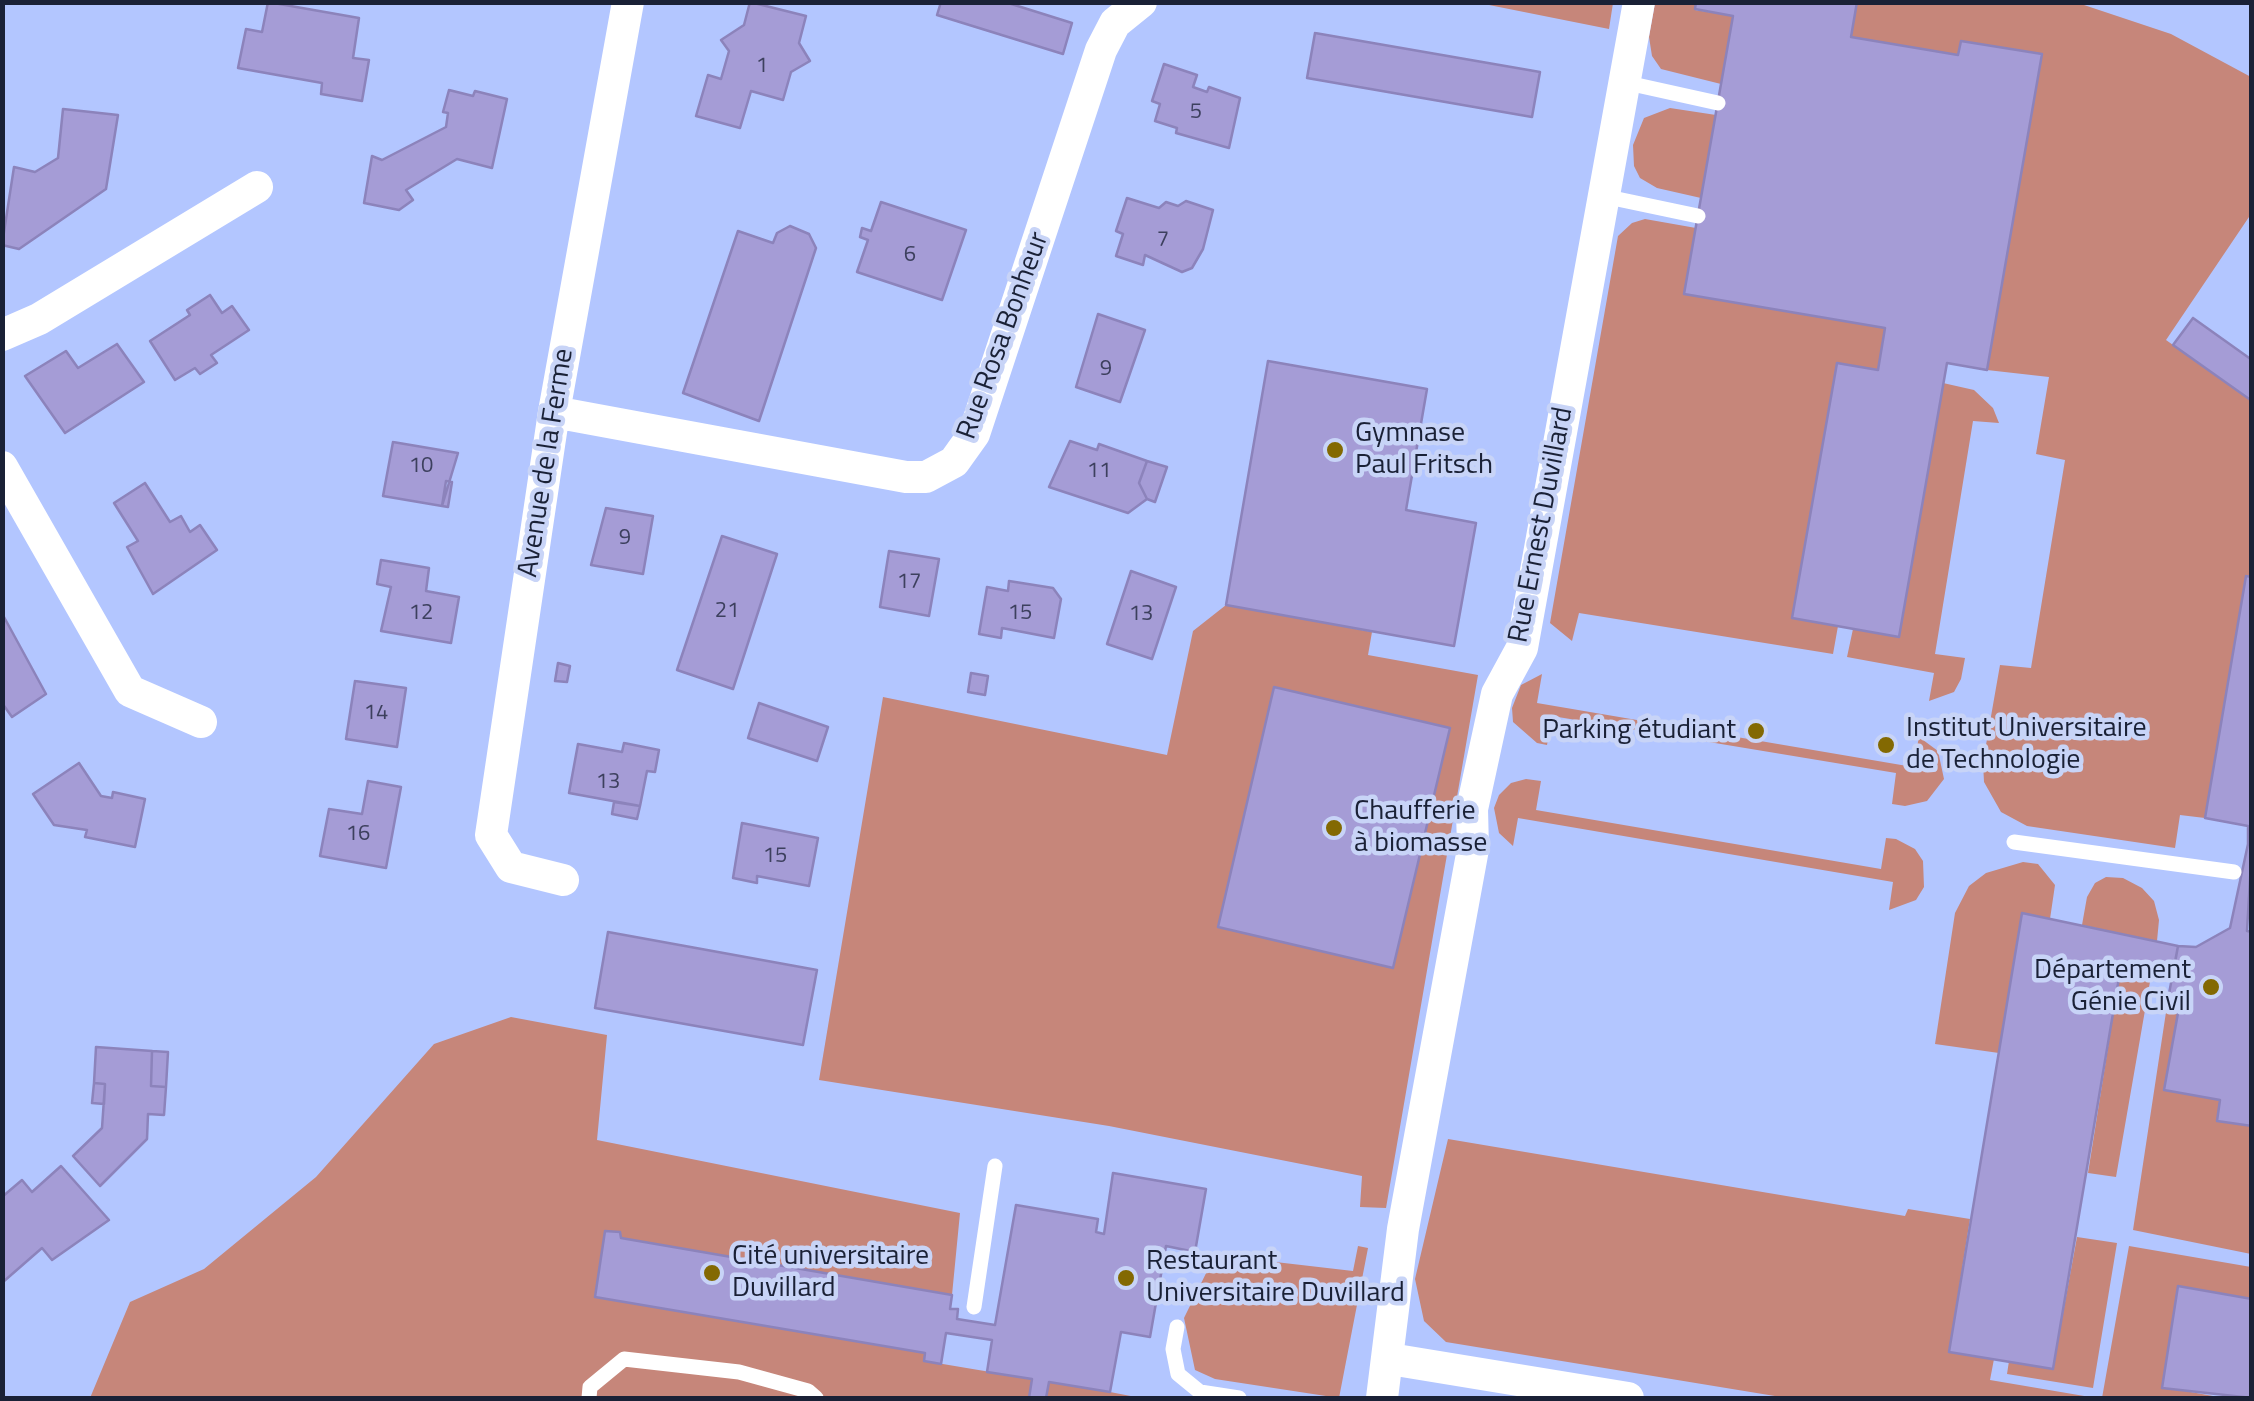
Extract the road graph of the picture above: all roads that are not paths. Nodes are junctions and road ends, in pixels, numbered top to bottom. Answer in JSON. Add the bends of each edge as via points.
{"nodes":[{"id":1,"x":628,"y":2,"type":"edge"},
{"id":2,"x":1141,"y":2,"type":"edge"},
{"id":3,"x":1639,"y":2,"type":"edge"},
{"id":4,"x":1623,"y":82,"type":"junction"},
{"id":5,"x":1718,"y":102,"type":"dead end"},
{"id":6,"x":256,"y":187,"type":"dead end"},
{"id":7,"x":1602,"y":196,"type":"junction"},
{"id":8,"x":1698,"y":216,"type":"dead end"},
{"id":9,"x":2,"y":335,"type":"edge"},
{"id":10,"x":554,"y":412,"type":"junction"},
{"id":11,"x":2,"y":467,"type":"edge"},
{"id":12,"x":201,"y":722,"type":"dead end"},
{"id":13,"x":2014,"y":842,"type":"dead end"},
{"id":14,"x":2234,"y":872,"type":"dead end"},
{"id":15,"x":563,"y":880,"type":"dead end"},
{"id":16,"x":995,"y":1166,"type":"dead end"},
{"id":17,"x":974,"y":1306,"type":"dead end"},
{"id":18,"x":1177,"y":1326,"type":"dead end"},
{"id":19,"x":1390,"y":1359,"type":"junction"},
{"id":20,"x":589,"y":1398,"type":"edge"},
{"id":21,"x":816,"y":1398,"type":"edge"},
{"id":22,"x":1239,"y":1398,"type":"edge"},
{"id":23,"x":1382,"y":1398,"type":"edge"},
{"id":24,"x":1628,"y":1398,"type":"edge"}],
"edges":[{"from":1,"to":10,"type":"street","name":"Avenue de la Ferme"},
{"from":2,"to":10,"type":"street","name":"Rue Rosa Bonheur","via":[[1115,24],[1100,50],[974,434],[954,462],[926,476],[906,477]]},
{"from":3,"to":4,"type":"street","name":"Rue Ernest Duvillard"},
{"from":4,"to":5,"type":"lane"},
{"from":4,"to":7,"type":"street","name":"Rue Ernest Duvillard"},
{"from":6,"to":9,"type":"street"},
{"from":7,"to":8,"type":"lane"},
{"from":7,"to":19,"type":"street","name":"Rue Ernest Duvillard","via":[[1522,648],[1497,694],[1475,790],[1474,848],[1390,1310]]},
{"from":10,"to":15,"type":"street","name":"Avenue de la Ferme","via":[[491,836],[511,868]]},
{"from":11,"to":12,"type":"street","via":[[130,691]]},
{"from":13,"to":14,"type":"lane"},
{"from":16,"to":17,"type":"lane"},
{"from":18,"to":22,"type":"lane","via":[[1178,1374],[1200,1392]]},
{"from":19,"to":23,"type":"street","name":"Rue Ernest Duvillard"},
{"from":19,"to":24,"type":"street"},
{"from":20,"to":21,"type":"lane","via":[[590,1387],[624,1359],[739,1372]]}]}
